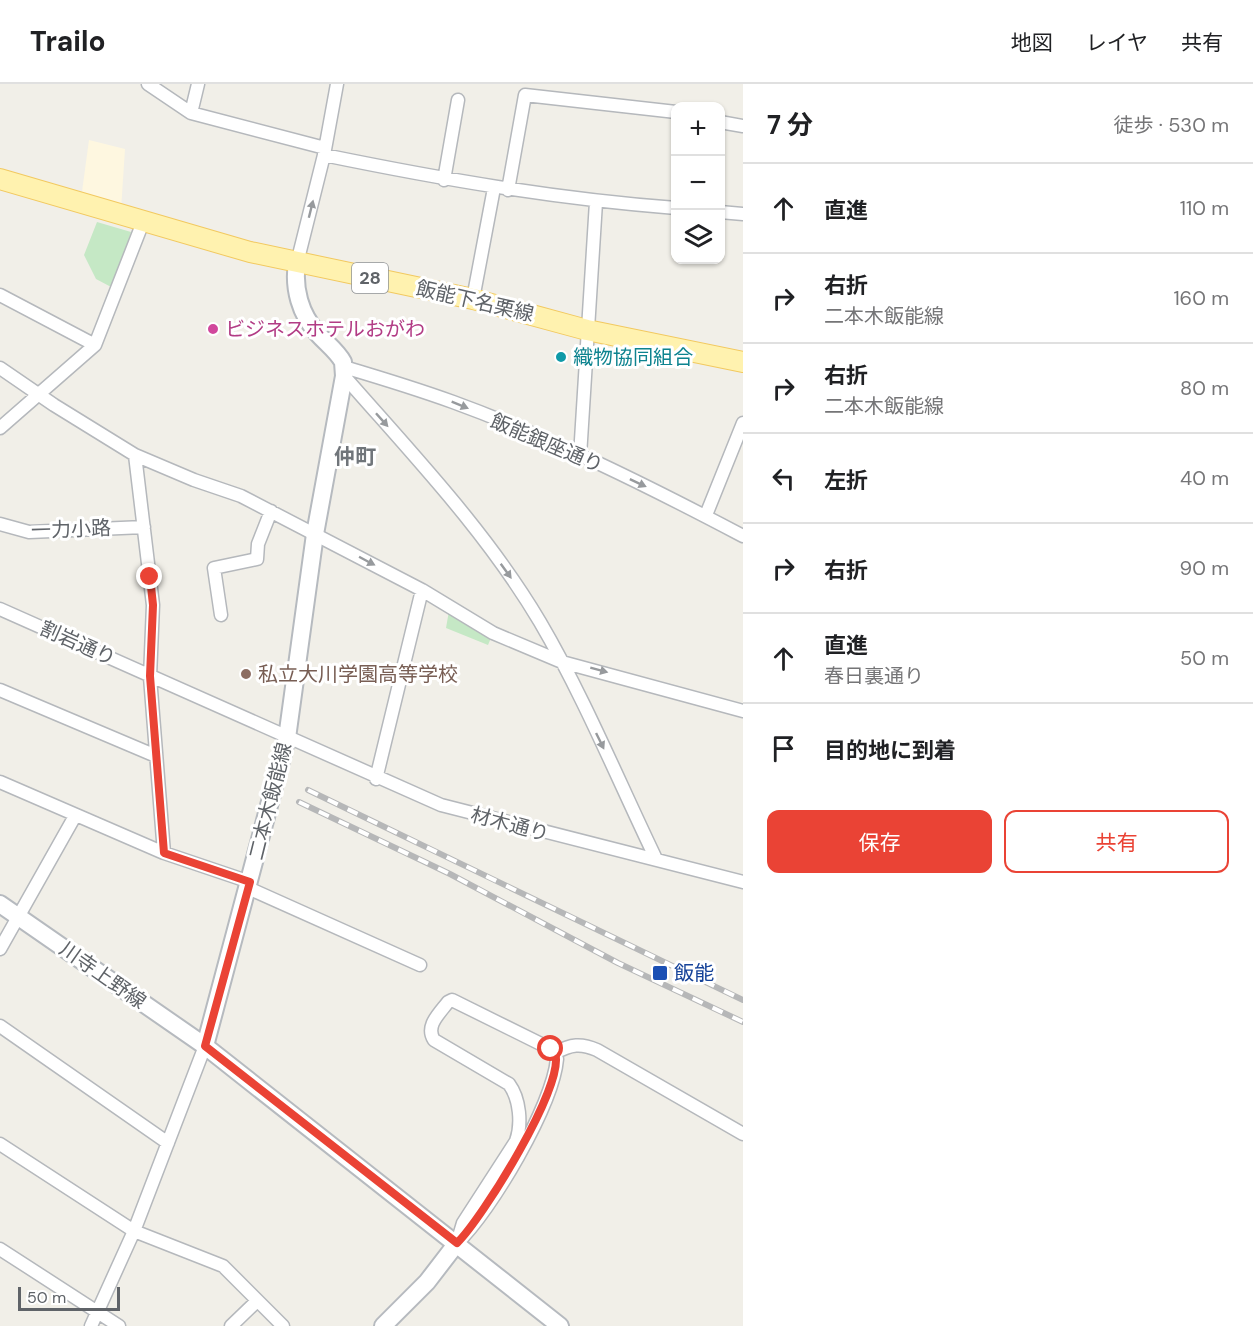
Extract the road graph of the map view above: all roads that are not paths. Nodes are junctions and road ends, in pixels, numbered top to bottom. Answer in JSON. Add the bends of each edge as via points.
{"nodes":[{"id":1,"x":148,"y":84,"type":"edge"},
{"id":2,"x":198,"y":84,"type":"edge"},
{"id":3,"x":337,"y":84,"type":"edge"},
{"id":4,"x":526,"y":90,"type":"edge"},
{"id":5,"x":458,"y":100,"type":"dead end"},
{"id":6,"x":671,"y":111,"type":"edge"},
{"id":7,"x":191,"y":113,"type":"junction"},
{"id":8,"x":725,"y":123,"type":"edge"},
{"id":9,"x":743,"y":126,"type":"edge"},
{"id":10,"x":324,"y":152,"type":"junction"},
{"id":11,"x":0,"y":179,"type":"edge"},
{"id":12,"x":444,"y":180,"type":"junction"},
{"id":13,"x":494,"y":188,"type":"junction"},
{"id":14,"x":508,"y":190,"type":"junction"},
{"id":15,"x":596,"y":202,"type":"junction"},
{"id":16,"x":671,"y":208,"type":"edge"},
{"id":17,"x":725,"y":212,"type":"edge"},
{"id":18,"x":743,"y":214,"type":"edge"},
{"id":19,"x":143,"y":222,"type":"junction"},
{"id":20,"x":297,"y":263,"type":"junction"},
{"id":21,"x":0,"y":295,"type":"edge"},
{"id":22,"x":473,"y":298,"type":"junction"},
{"id":23,"x":587,"y":330,"type":"junction"},
{"id":24,"x":95,"y":345,"type":"junction"},
{"id":25,"x":743,"y":362,"type":"edge"},
{"id":26,"x":0,"y":368,"type":"edge"},
{"id":27,"x":344,"y":371,"type":"junction"},
{"id":28,"x":40,"y":394,"type":"junction"},
{"id":29,"x":743,"y":423,"type":"edge"},
{"id":30,"x":0,"y":428,"type":"edge"},
{"id":31,"x":135,"y":454,"type":"junction"},
{"id":32,"x":580,"y":456,"type":"junction"},
{"id":33,"x":271,"y":511,"type":"junction"},
{"id":34,"x":706,"y":515,"type":"junction"},
{"id":35,"x":0,"y":524,"type":"edge"},
{"id":36,"x":144,"y":527,"type":"junction"},
{"id":37,"x":315,"y":534,"type":"junction"},
{"id":38,"x":743,"y":536,"type":"edge"},
{"id":39,"x":422,"y":590,"type":"junction"},
{"id":40,"x":0,"y":609,"type":"edge"},
{"id":41,"x":221,"y":615,"type":"dead end"},
{"id":42,"x":562,"y":662,"type":"junction"},
{"id":43,"x":150,"y":676,"type":"junction"},
{"id":44,"x":0,"y":690,"type":"edge"},
{"id":45,"x":743,"y":711,"type":"edge"},
{"id":46,"x":287,"y":738,"type":"junction"},
{"id":47,"x":156,"y":756,"type":"junction"},
{"id":48,"x":376,"y":779,"type":"junction"},
{"id":49,"x":0,"y":782,"type":"edge"},
{"id":50,"x":75,"y":816,"type":"junction"},
{"id":51,"x":164,"y":853,"type":"junction"},
{"id":52,"x":656,"y":859,"type":"junction"},
{"id":53,"x":743,"y":882,"type":"edge"},
{"id":54,"x":249,"y":885,"type":"junction"},
{"id":55,"x":0,"y":904,"type":"edge"},
{"id":56,"x":19,"y":918,"type":"junction"},
{"id":57,"x":0,"y":949,"type":"edge"},
{"id":58,"x":420,"y":965,"type":"dead end"},
{"id":59,"x":0,"y":1026,"type":"edge"},
{"id":60,"x":205,"y":1046,"type":"junction"},
{"id":61,"x":555,"y":1053,"type":"junction"},
{"id":62,"x":743,"y":1134,"type":"edge"},
{"id":63,"x":168,"y":1143,"type":"junction"},
{"id":64,"x":0,"y":1144,"type":"edge"},
{"id":65,"x":134,"y":1231,"type":"junction"},
{"id":66,"x":457,"y":1243,"type":"junction"},
{"id":67,"x":0,"y":1249,"type":"edge"},
{"id":68,"x":257,"y":1301,"type":"junction"},
{"id":69,"x":96,"y":1313,"type":"junction"},
{"id":70,"x":91,"y":1326,"type":"edge"},
{"id":71,"x":119,"y":1326,"type":"edge"},
{"id":72,"x":231,"y":1326,"type":"edge"},
{"id":73,"x":283,"y":1326,"type":"edge"},
{"id":74,"x":383,"y":1326,"type":"edge"},
{"id":75,"x":560,"y":1326,"type":"edge"}],
"edges":[{"from":1,"to":7,"type":"street"},
{"from":2,"to":7,"type":"street"},
{"from":3,"to":10,"type":"street"},
{"from":4,"to":6,"type":"street"},
{"from":4,"to":14,"type":"street"},
{"from":5,"to":12,"type":"street"},
{"from":7,"to":10,"type":"street"},
{"from":8,"to":9,"type":"street"},
{"from":10,"to":12,"type":"street"},
{"from":20,"to":10,"type":"street","one_way":true},
{"from":11,"to":19,"type":"main road","name":"飯能下名栗線","number":"28"},
{"from":12,"to":13,"type":"street"},
{"from":13,"to":14,"type":"street"},
{"from":13,"to":22,"type":"street"},
{"from":14,"to":15,"type":"street"},
{"from":15,"to":16,"type":"street"},
{"from":15,"to":23,"type":"street"},
{"from":17,"to":18,"type":"street"},
{"from":19,"to":20,"type":"main road","name":"飯能下名栗線","number":"28"},
{"from":19,"to":24,"type":"street"},
{"from":20,"to":22,"type":"main road","name":"飯能下名栗線","number":"28"},
{"from":20,"to":27,"type":"main road","via":[[297,292],[308,322],[340,356]]},
{"from":21,"to":24,"type":"street"},
{"from":22,"to":23,"type":"main road","name":"飯能下名栗線","number":"28"},
{"from":23,"to":25,"type":"main road","name":"飯能下名栗線","number":"28"},
{"from":23,"to":32,"type":"street"},
{"from":24,"to":28,"type":"street"},
{"from":26,"to":28,"type":"street"},
{"from":27,"to":32,"type":"street","name":"飯能銀座通り","one_way":true,"via":[[455,403]]},
{"from":27,"to":37,"type":"main road","name":"二本木飯能線"},
{"from":27,"to":42,"type":"street","one_way":true,"via":[[459,505],[510,576]]},
{"from":28,"to":30,"type":"street"},
{"from":28,"to":31,"type":"street"},
{"from":29,"to":34,"type":"street"},
{"from":31,"to":33,"type":"street"},
{"from":31,"to":36,"type":"street"},
{"from":32,"to":34,"type":"street","name":"飯能銀座通り","one_way":true},
{"from":33,"to":37,"type":"street"},
{"from":33,"to":41,"type":"street","via":[[258,544],[257,559],[214,568]]},
{"from":34,"to":38,"type":"street","name":"飯能銀座通り"},
{"from":35,"to":36,"type":"street","name":"一力小路","via":[[29,532]]},
{"from":36,"to":43,"type":"street","via":[[153,605]]},
{"from":37,"to":39,"type":"street","one_way":true},
{"from":37,"to":46,"type":"main road","name":"二本木飯能線"},
{"from":39,"to":42,"type":"street","via":[[493,633]]},
{"from":39,"to":48,"type":"street"},
{"from":40,"to":43,"type":"street","name":"割岩通り"},
{"from":42,"to":45,"type":"street","one_way":true},
{"from":42,"to":52,"type":"street","one_way":true},
{"from":43,"to":46,"type":"street","name":"割岩通り"},
{"from":43,"to":47,"type":"street"},
{"from":44,"to":47,"type":"street"},
{"from":46,"to":48,"type":"street","name":"材木通り"},
{"from":46,"to":54,"type":"main road","name":"二本木飯能線"},
{"from":47,"to":51,"type":"street"},
{"from":48,"to":52,"type":"street","name":"材木通り","via":[[441,806]]},
{"from":49,"to":50,"type":"street"},
{"from":50,"to":51,"type":"street"},
{"from":50,"to":56,"type":"street"},
{"from":51,"to":54,"type":"street"},
{"from":52,"to":53,"type":"street","name":"材木通り"},
{"from":54,"to":58,"type":"street"},
{"from":54,"to":60,"type":"main road","name":"二本木飯能線"},
{"from":55,"to":56,"type":"main road","name":"川寺上野線"},
{"from":56,"to":57,"type":"street"},
{"from":56,"to":60,"type":"main road","name":"川寺上野線"},
{"from":59,"to":63,"type":"street"},
{"from":60,"to":63,"type":"street"},
{"from":60,"to":66,"type":"main road"},
{"from":61,"to":62,"type":"street","via":[[574,1044],[597,1050]]},
{"from":61,"to":66,"type":"street","via":[[557,1066],[534,1124],[473,1228]]},
{"from":61,"to":66,"type":"street","via":[[452,1000],[431,1026],[434,1040],[508,1084],[514,1090],[519,1111],[516,1141],[464,1223]]},
{"from":63,"to":65,"type":"street"},
{"from":64,"to":65,"type":"street"},
{"from":65,"to":68,"type":"street","via":[[223,1266]]},
{"from":65,"to":69,"type":"street"},
{"from":66,"to":74,"type":"main road","via":[[427,1282]]},
{"from":66,"to":75,"type":"main road"},
{"from":67,"to":69,"type":"street"},
{"from":68,"to":72,"type":"street"},
{"from":68,"to":73,"type":"street"},
{"from":69,"to":70,"type":"street"},
{"from":69,"to":71,"type":"street"}]}
